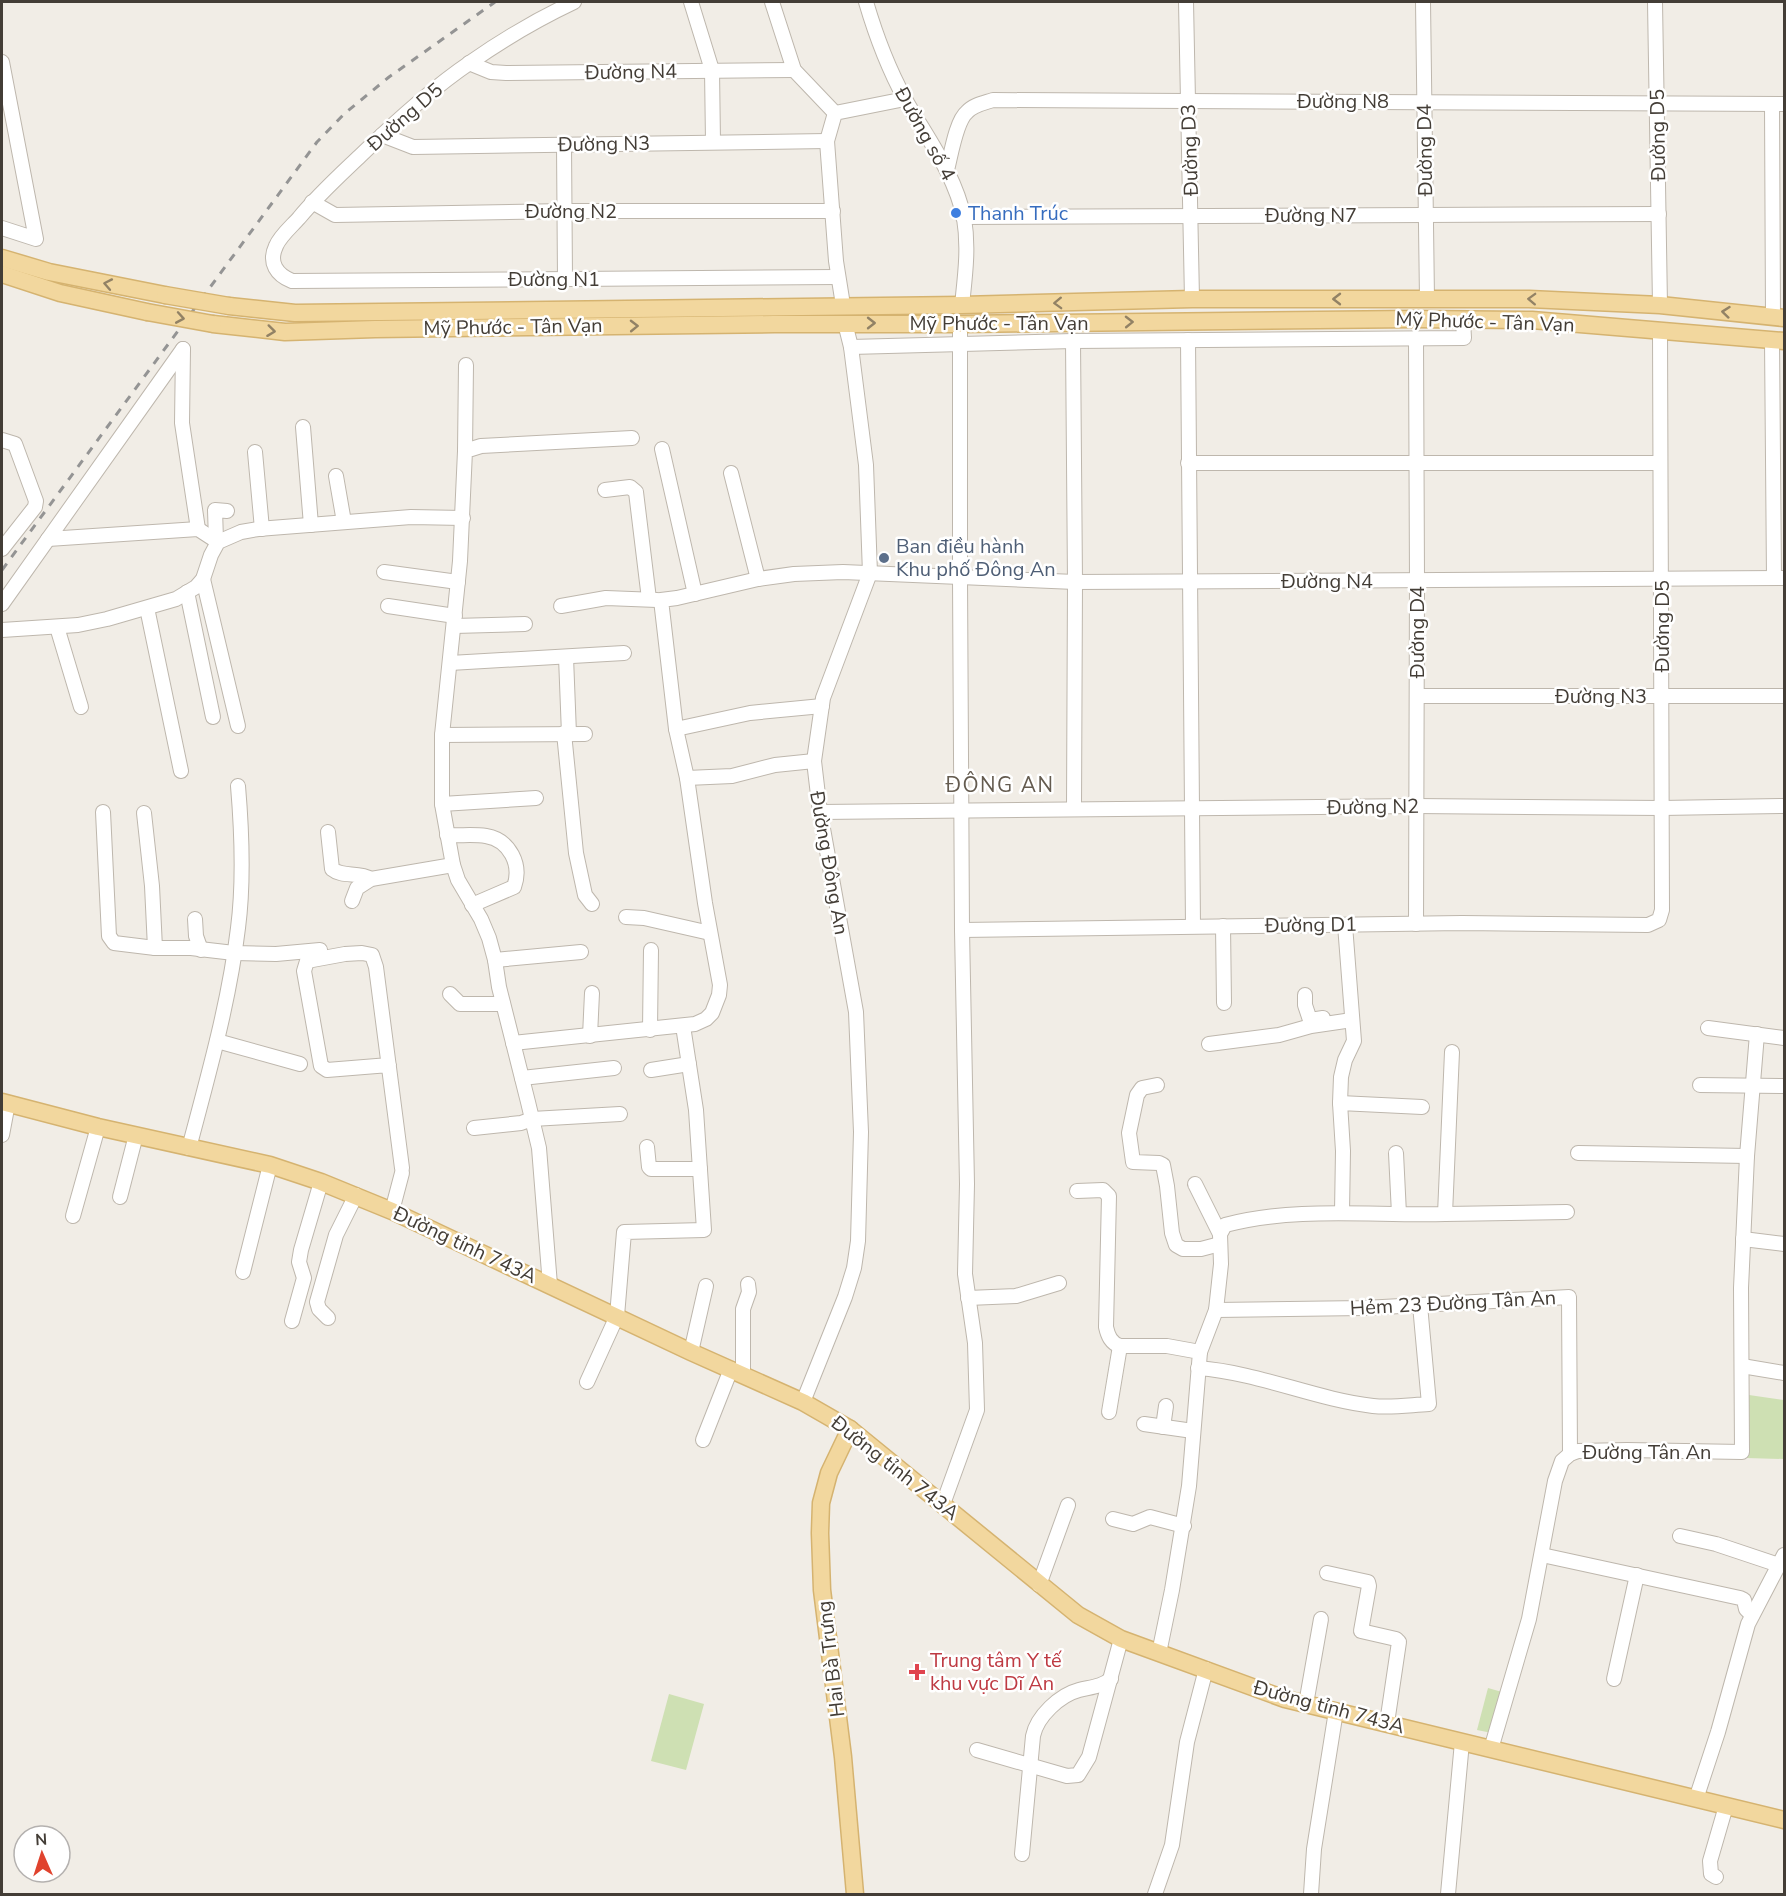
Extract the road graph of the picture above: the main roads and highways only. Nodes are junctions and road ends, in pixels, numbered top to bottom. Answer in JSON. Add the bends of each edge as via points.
{"nodes":[{"id":1,"x":2,"y":258,"type":"edge"},
{"id":2,"x":2,"y":274,"type":"edge"},
{"id":3,"x":962,"y":305,"type":"junction"},
{"id":4,"x":1779,"y":317,"type":"edge"},
{"id":5,"x":960,"y":324,"type":"junction"},
{"id":6,"x":1778,"y":341,"type":"edge"},
{"id":7,"x":5,"y":1103,"type":"edge"},
{"id":8,"x":850,"y":1429,"type":"junction"},
{"id":9,"x":1785,"y":1820,"type":"edge"},
{"id":10,"x":855,"y":1894,"type":"edge"}],
"edges":[{"from":3,"to":1,"type":"main road","name":"Mỹ Phước - Tân Vạn","one_way":true,"bridge":true,"via":[[295,313],[165,295],[49,272]]},
{"from":2,"to":5,"type":"main road","name":"Mỹ Phước - Tân Vạn","one_way":true,"bridge":true,"via":[[60,293],[147,312],[285,332]]},
{"from":4,"to":3,"type":"main road","name":"Mỹ Phước - Tân Vạn","one_way":true,"via":[[1660,305],[1529,299],[1192,299]]},
{"from":3,"to":5,"type":"main road"},
{"from":5,"to":6,"type":"main road","name":"Mỹ Phước - Tân Vạn","one_way":true,"via":[[1532,320]]},
{"from":7,"to":8,"type":"main road","name":"Đường tỉnh 743A","via":[[270,1165],[356,1195],[803,1402]]},
{"from":8,"to":9,"type":"main road","name":"Đường tỉnh 743A","via":[[1078,1615],[1121,1639],[1269,1694]]},
{"from":8,"to":10,"type":"main road","name":"Hai Bà Trưng","via":[[829,1473],[821,1503],[820,1533],[822,1590]]}]}
